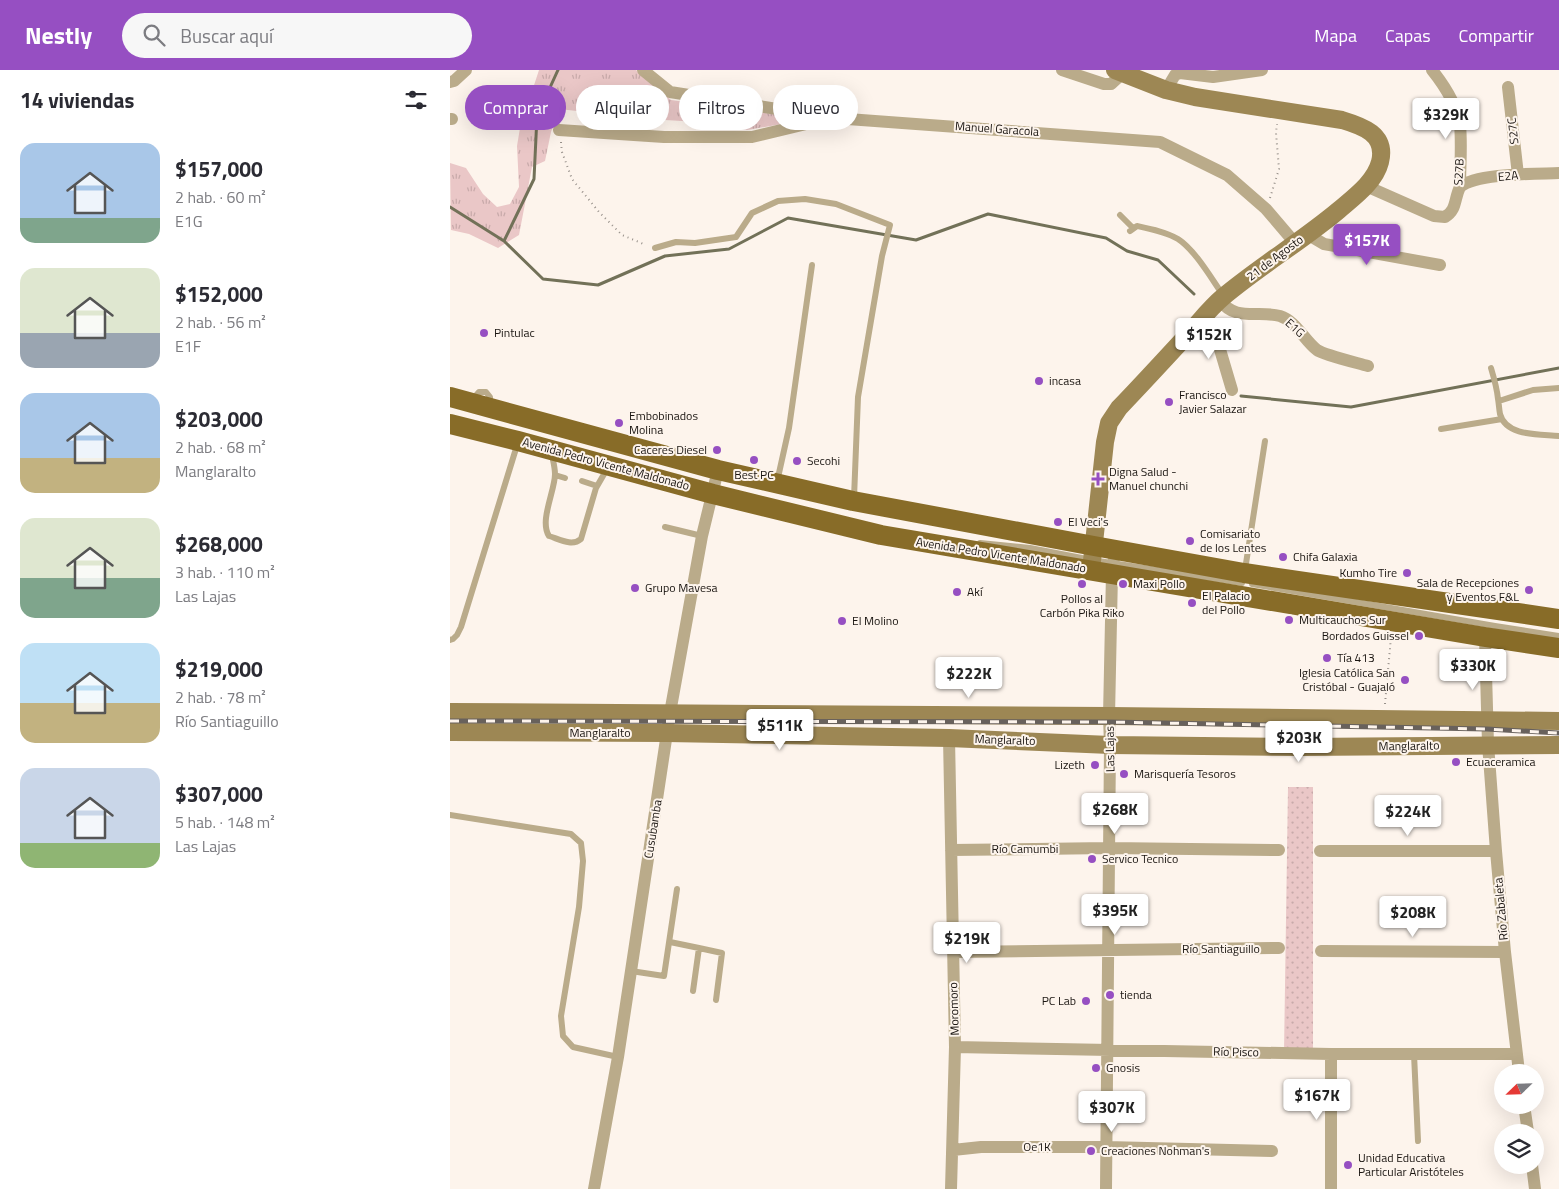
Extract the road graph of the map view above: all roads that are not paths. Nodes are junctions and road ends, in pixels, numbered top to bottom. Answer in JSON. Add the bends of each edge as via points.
{"nodes":[{"id":1,"x":466,"y":70,"type":"edge"},
{"id":2,"x":643,"y":70,"type":"edge"},
{"id":3,"x":1062,"y":70,"type":"edge"},
{"id":4,"x":1262,"y":70,"type":"edge"},
{"id":5,"x":1432,"y":70,"type":"edge"},
{"id":6,"x":1119,"y":72,"type":"edge"},
{"id":7,"x":450,"y":82,"type":"edge"},
{"id":8,"x":1508,"y":87,"type":"dead end"},
{"id":9,"x":1166,"y":90,"type":"junction"},
{"id":10,"x":773,"y":108,"type":"edge"},
{"id":11,"x":858,"y":120,"type":"edge"},
{"id":12,"x":559,"y":130,"type":"road end"},
{"id":13,"x":782,"y":130,"type":"edge"},
{"id":14,"x":1559,"y":173,"type":"edge"},
{"id":15,"x":1518,"y":175,"type":"junction"},
{"id":16,"x":1366,"y":186,"type":"junction"},
{"id":17,"x":1460,"y":187,"type":"junction"},
{"id":18,"x":1120,"y":215,"type":"dead end"},
{"id":19,"x":1301,"y":239,"type":"junction"},
{"id":20,"x":655,"y":248,"type":"road end"},
{"id":21,"x":812,"y":264,"type":"dead end"},
{"id":22,"x":1440,"y":265,"type":"dead end"},
{"id":23,"x":1222,"y":298,"type":"junction"},
{"id":24,"x":1203,"y":319,"type":"junction"},
{"id":25,"x":1368,"y":366,"type":"dead end"},
{"id":26,"x":1491,"y":368,"type":"dead end"},
{"id":27,"x":1559,"y":388,"type":"edge"},
{"id":28,"x":1232,"y":390,"type":"dead end"},
{"id":29,"x":450,"y":397,"type":"edge"},
{"id":30,"x":1499,"y":401,"type":"junction"},
{"id":31,"x":450,"y":417,"type":"edge"},
{"id":32,"x":1502,"y":419,"type":"junction"},
{"id":33,"x":450,"y":424,"type":"edge"},
{"id":34,"x":1441,"y":429,"type":"dead end"},
{"id":35,"x":1559,"y":436,"type":"edge"},
{"id":36,"x":518,"y":440,"type":"junction"},
{"id":37,"x":1265,"y":441,"type":"dead end"},
{"id":38,"x":549,"y":449,"type":"junction"},
{"id":39,"x":610,"y":465,"type":"junction"},
{"id":40,"x":653,"y":470,"type":"dead end"},
{"id":41,"x":555,"y":475,"type":"junction"},
{"id":42,"x":565,"y":478,"type":"dead end"},
{"id":43,"x":582,"y":482,"type":"dead end"},
{"id":44,"x":716,"y":483,"type":"junction"},
{"id":45,"x":776,"y":483,"type":"junction"},
{"id":46,"x":597,"y":486,"type":"junction"},
{"id":47,"x":754,"y":486,"type":"dead end"},
{"id":48,"x":853,"y":501,"type":"junction"},
{"id":49,"x":788,"y":505,"type":"dead end"},
{"id":50,"x":871,"y":525,"type":"dead end"},
{"id":51,"x":665,"y":527,"type":"dead end"},
{"id":52,"x":702,"y":536,"type":"junction"},
{"id":53,"x":936,"y":537,"type":"dead end"},
{"id":54,"x":1012,"y":539,"type":"dead end"},
{"id":55,"x":964,"y":542,"type":"dead end"},
{"id":56,"x":974,"y":542,"type":"dead end"},
{"id":57,"x":1092,"y":557,"type":"junction"},
{"id":58,"x":1114,"y":560,"type":"junction"},
{"id":59,"x":1244,"y":573,"type":"junction"},
{"id":60,"x":1559,"y":619,"type":"edge"},
{"id":61,"x":1521,"y":621,"type":"dead end"},
{"id":62,"x":1559,"y":636,"type":"edge"},
{"id":63,"x":1485,"y":637,"type":"junction"},
{"id":64,"x":450,"y":640,"type":"edge"},
{"id":65,"x":1559,"y":648,"type":"edge"},
{"id":66,"x":450,"y":712,"type":"edge"},
{"id":67,"x":670,"y":713,"type":"junction"},
{"id":68,"x":1109,"y":716,"type":"junction"},
{"id":69,"x":1487,"y":720,"type":"junction"},
{"id":70,"x":1559,"y":721,"type":"edge"},
{"id":71,"x":450,"y":732,"type":"edge"},
{"id":72,"x":667,"y":733,"type":"junction"},
{"id":73,"x":949,"y":738,"type":"junction"},
{"id":74,"x":1488,"y":744,"type":"junction"},
{"id":75,"x":1110,"y":745,"type":"junction"},
{"id":76,"x":1559,"y":745,"type":"edge"},
{"id":77,"x":450,"y":814,"type":"edge"},
{"id":78,"x":1109,"y":848,"type":"junction"},
{"id":79,"x":951,"y":850,"type":"junction"},
{"id":80,"x":1279,"y":850,"type":"dead end"},
{"id":81,"x":1320,"y":851,"type":"dead end"},
{"id":82,"x":1496,"y":851,"type":"junction"},
{"id":83,"x":677,"y":889,"type":"dead end"},
{"id":84,"x":670,"y":942,"type":"junction"},
{"id":85,"x":699,"y":948,"type":"junction"},
{"id":86,"x":1279,"y":948,"type":"dead end"},
{"id":87,"x":1108,"y":949,"type":"junction"},
{"id":88,"x":1320,"y":951,"type":"dead end"},
{"id":89,"x":953,"y":952,"type":"junction"},
{"id":90,"x":1505,"y":952,"type":"junction"},
{"id":91,"x":631,"y":971,"type":"junction"},
{"id":92,"x":693,"y":991,"type":"dead end"},
{"id":93,"x":716,"y":1000,"type":"dead end"},
{"id":94,"x":955,"y":1047,"type":"junction"},
{"id":95,"x":1107,"y":1050,"type":"junction"},
{"id":96,"x":1331,"y":1054,"type":"junction"},
{"id":97,"x":1414,"y":1054,"type":"junction"},
{"id":98,"x":1517,"y":1054,"type":"junction"},
{"id":99,"x":618,"y":1057,"type":"junction"},
{"id":100,"x":1518,"y":1064,"type":"edge"},
{"id":101,"x":1418,"y":1140,"type":"dead end"},
{"id":102,"x":1106,"y":1147,"type":"junction"},
{"id":103,"x":953,"y":1150,"type":"junction"},
{"id":104,"x":1272,"y":1151,"type":"dead end"},
{"id":105,"x":1533,"y":1174,"type":"edge"},
{"id":106,"x":594,"y":1189,"type":"edge"},
{"id":107,"x":951,"y":1189,"type":"edge"},
{"id":108,"x":1106,"y":1189,"type":"edge"},
{"id":109,"x":1331,"y":1189,"type":"edge"},
{"id":110,"x":1535,"y":1189,"type":"edge"}],
"edges":[{"from":1,"to":7,"type":"street"},
{"from":2,"to":10,"type":"street","name":"Manuel Garacola","via":[[670,92]]},
{"from":3,"to":6,"type":"street","via":[[1104,84],[1111,84]]},
{"from":4,"to":9,"type":"street","via":[[1213,77],[1180,73],[1175,75]]},
{"from":5,"to":17,"type":"street","name":"S27B","via":[[1451,99],[1460,125]]},
{"from":6,"to":9,"type":"main road","name":"21 de Agosto"},
{"from":8,"to":15,"type":"street","name":"S27C"},
{"from":9,"to":16,"type":"main road","name":"21 de Agosto","via":[[1362,126],[1372,132],[1380,147],[1380,161]]},
{"from":11,"to":19,"type":"street","name":"Manuel Garacola","via":[[1160,142],[1228,175]]},
{"from":12,"to":13,"type":"street","via":[[664,137],[752,137]]},
{"from":14,"to":15,"type":"street","name":"E2A"},
{"from":15,"to":17,"type":"street","name":"E2A","via":[[1483,178]]},
{"from":16,"to":17,"type":"street","name":"S27B","via":[[1434,216],[1445,217],[1454,209]]},
{"from":16,"to":19,"type":"main road","name":"21 de Agosto"},
{"from":18,"to":23,"type":"lane","via":[[1131,229],[1137,226],[1159,231],[1179,240],[1197,258]]},
{"from":19,"to":22,"type":"street"},
{"from":19,"to":23,"type":"main road","name":"21 de Agosto"},
{"from":20,"to":48,"type":"lane","via":[[676,242],[695,243],[736,237],[752,213],[778,201],[805,199],[836,204],[890,225],[858,396]]},
{"from":21,"to":45,"type":"lane","via":[[789,428]]},
{"from":23,"to":24,"type":"main road","name":"21 de Agosto"},
{"from":23,"to":25,"type":"street","name":"E1G","via":[[1225,308],[1233,312],[1279,316],[1288,320],[1318,351]]},
{"from":24,"to":28,"type":"street","via":[[1216,336]]},
{"from":24,"to":57,"type":"main road","name":"21 de Agosto","via":[[1119,408],[1109,423]]},
{"from":26,"to":30,"type":"lane"},
{"from":27,"to":30,"type":"lane","via":[[1533,390]]},
{"from":29,"to":44,"type":"main road","name":"Avenida Pedro Vicente Maldonado"},
{"from":30,"to":32,"type":"lane"},
{"from":31,"to":40,"type":"lane"},
{"from":32,"to":34,"type":"lane"},
{"from":32,"to":35,"type":"lane","via":[[1514,430]]},
{"from":33,"to":36,"type":"main road","name":"Avenida Pedro Vicente Maldonado"},
{"from":36,"to":38,"type":"main road","name":"Avenida Pedro Vicente Maldonado"},
{"from":36,"to":64,"type":"lane","via":[[461,627]]},
{"from":37,"to":59,"type":"lane"},
{"from":38,"to":39,"type":"main road","name":"Avenida Pedro Vicente Maldonado"},
{"from":38,"to":41,"type":"lane"},
{"from":39,"to":44,"type":"main road","name":"Avenida Pedro Vicente Maldonado"},
{"from":39,"to":46,"type":"lane"},
{"from":41,"to":42,"type":"lane"},
{"from":41,"to":46,"type":"lane","via":[[545,523],[547,533],[570,542],[581,539]]},
{"from":43,"to":46,"type":"lane"},
{"from":44,"to":45,"type":"main road","name":"Avenida Pedro Vicente Maldonado"},
{"from":44,"to":47,"type":"lane"},
{"from":44,"to":52,"type":"street","name":"Cusubamba"},
{"from":44,"to":57,"type":"main road","name":"Avenida Pedro Vicente Maldonado","via":[[881,535]]},
{"from":45,"to":48,"type":"main road","name":"Avenida Pedro Vicente Maldonado"},
{"from":48,"to":57,"type":"main road","name":"Avenida Pedro Vicente Maldonado"},
{"from":49,"to":50,"type":"lane"},
{"from":51,"to":52,"type":"lane"},
{"from":52,"to":67,"type":"street","name":"Cusubamba"},
{"from":53,"to":55,"type":"lane"},
{"from":54,"to":57,"type":"lane"},
{"from":56,"to":57,"type":"lane"},
{"from":57,"to":58,"type":"main road","name":"Avenida Pedro Vicente Maldonado"},
{"from":58,"to":59,"type":"main road","name":"Avenida Pedro Vicente Maldonado"},
{"from":58,"to":61,"type":"lane","via":[[1397,598]]},
{"from":58,"to":62,"type":"lane"},
{"from":58,"to":63,"type":"main road","name":"Avenida Pedro Vicente Maldonado","via":[[1392,621]]},
{"from":58,"to":68,"type":"street","name":"Las Lajas"},
{"from":59,"to":60,"type":"main road","name":"Avenida Pedro Vicente Maldonado"},
{"from":63,"to":65,"type":"main road","name":"Avenida Pedro Vicente Maldonado"},
{"from":63,"to":69,"type":"street","name":"Río Zabaleta"},
{"from":66,"to":67,"type":"main road","name":"Manglaralto"},
{"from":67,"to":68,"type":"main road","name":"Manglaralto"},
{"from":67,"to":72,"type":"street","name":"Cusubamba"},
{"from":68,"to":69,"type":"main road","name":"Manglaralto"},
{"from":68,"to":75,"type":"street","name":"Las Lajas"},
{"from":69,"to":70,"type":"main road","name":"Manglaralto"},
{"from":69,"to":74,"type":"street","name":"Río Zabaleta"},
{"from":71,"to":72,"type":"main road","name":"Manglaralto"},
{"from":72,"to":73,"type":"main road","name":"Manglaralto"},
{"from":72,"to":91,"type":"street","name":"Cusubamba"},
{"from":73,"to":75,"type":"main road","name":"Manglaralto"},
{"from":73,"to":79,"type":"street","name":"Moromoro"},
{"from":74,"to":75,"type":"main road","name":"Manglaralto","via":[[1301,747]]},
{"from":74,"to":76,"type":"main road","name":"Manglaralto"},
{"from":74,"to":82,"type":"street","name":"Río Zabaleta"},
{"from":75,"to":78,"type":"street","name":"Las Lajas"},
{"from":77,"to":99,"type":"lane","via":[[572,834],[581,844],[580,898],[562,1016],[563,1036],[573,1048]]},
{"from":78,"to":79,"type":"street","name":"Río Camumbi"},
{"from":78,"to":80,"type":"street","name":"Río Camumbi"},
{"from":78,"to":87,"type":"street","name":"Las Lajas"},
{"from":79,"to":89,"type":"street","name":"Moromoro"},
{"from":81,"to":82,"type":"street"},
{"from":82,"to":90,"type":"street","name":"Río Zabaleta"},
{"from":83,"to":84,"type":"lane"},
{"from":84,"to":85,"type":"lane"},
{"from":84,"to":91,"type":"lane","via":[[663,977]]},
{"from":85,"to":92,"type":"lane"},
{"from":85,"to":93,"type":"lane","via":[[722,952]]},
{"from":86,"to":87,"type":"street","name":"Río Santiaguillo"},
{"from":87,"to":89,"type":"street","name":"Río Santiaguillo"},
{"from":87,"to":95,"type":"street","name":"Las Lajas"},
{"from":88,"to":90,"type":"street"},
{"from":89,"to":94,"type":"street","name":"Moromoro"},
{"from":90,"to":98,"type":"street","name":"Río Zabaleta"},
{"from":91,"to":99,"type":"street","name":"Cusubamba"},
{"from":94,"to":95,"type":"street","name":"Río Pisco"},
{"from":94,"to":103,"type":"street","name":"Moromoro"},
{"from":95,"to":96,"type":"street","name":"Río Pisco"},
{"from":95,"to":102,"type":"street","name":"Las Lajas"},
{"from":96,"to":97,"type":"street","name":"Río Pisco"},
{"from":96,"to":109,"type":"street"},
{"from":97,"to":98,"type":"street","name":"Río Pisco"},
{"from":97,"to":101,"type":"lane"},
{"from":98,"to":100,"type":"street","name":"Río Zabaleta"},
{"from":99,"to":106,"type":"street","name":"Cusubamba"},
{"from":102,"to":103,"type":"street","name":"Oe1K"},
{"from":102,"to":104,"type":"street","name":"Oe1K"},
{"from":102,"to":108,"type":"street","name":"Las Lajas"},
{"from":103,"to":107,"type":"street","name":"Moromoro"},
{"from":105,"to":110,"type":"street"}]}
